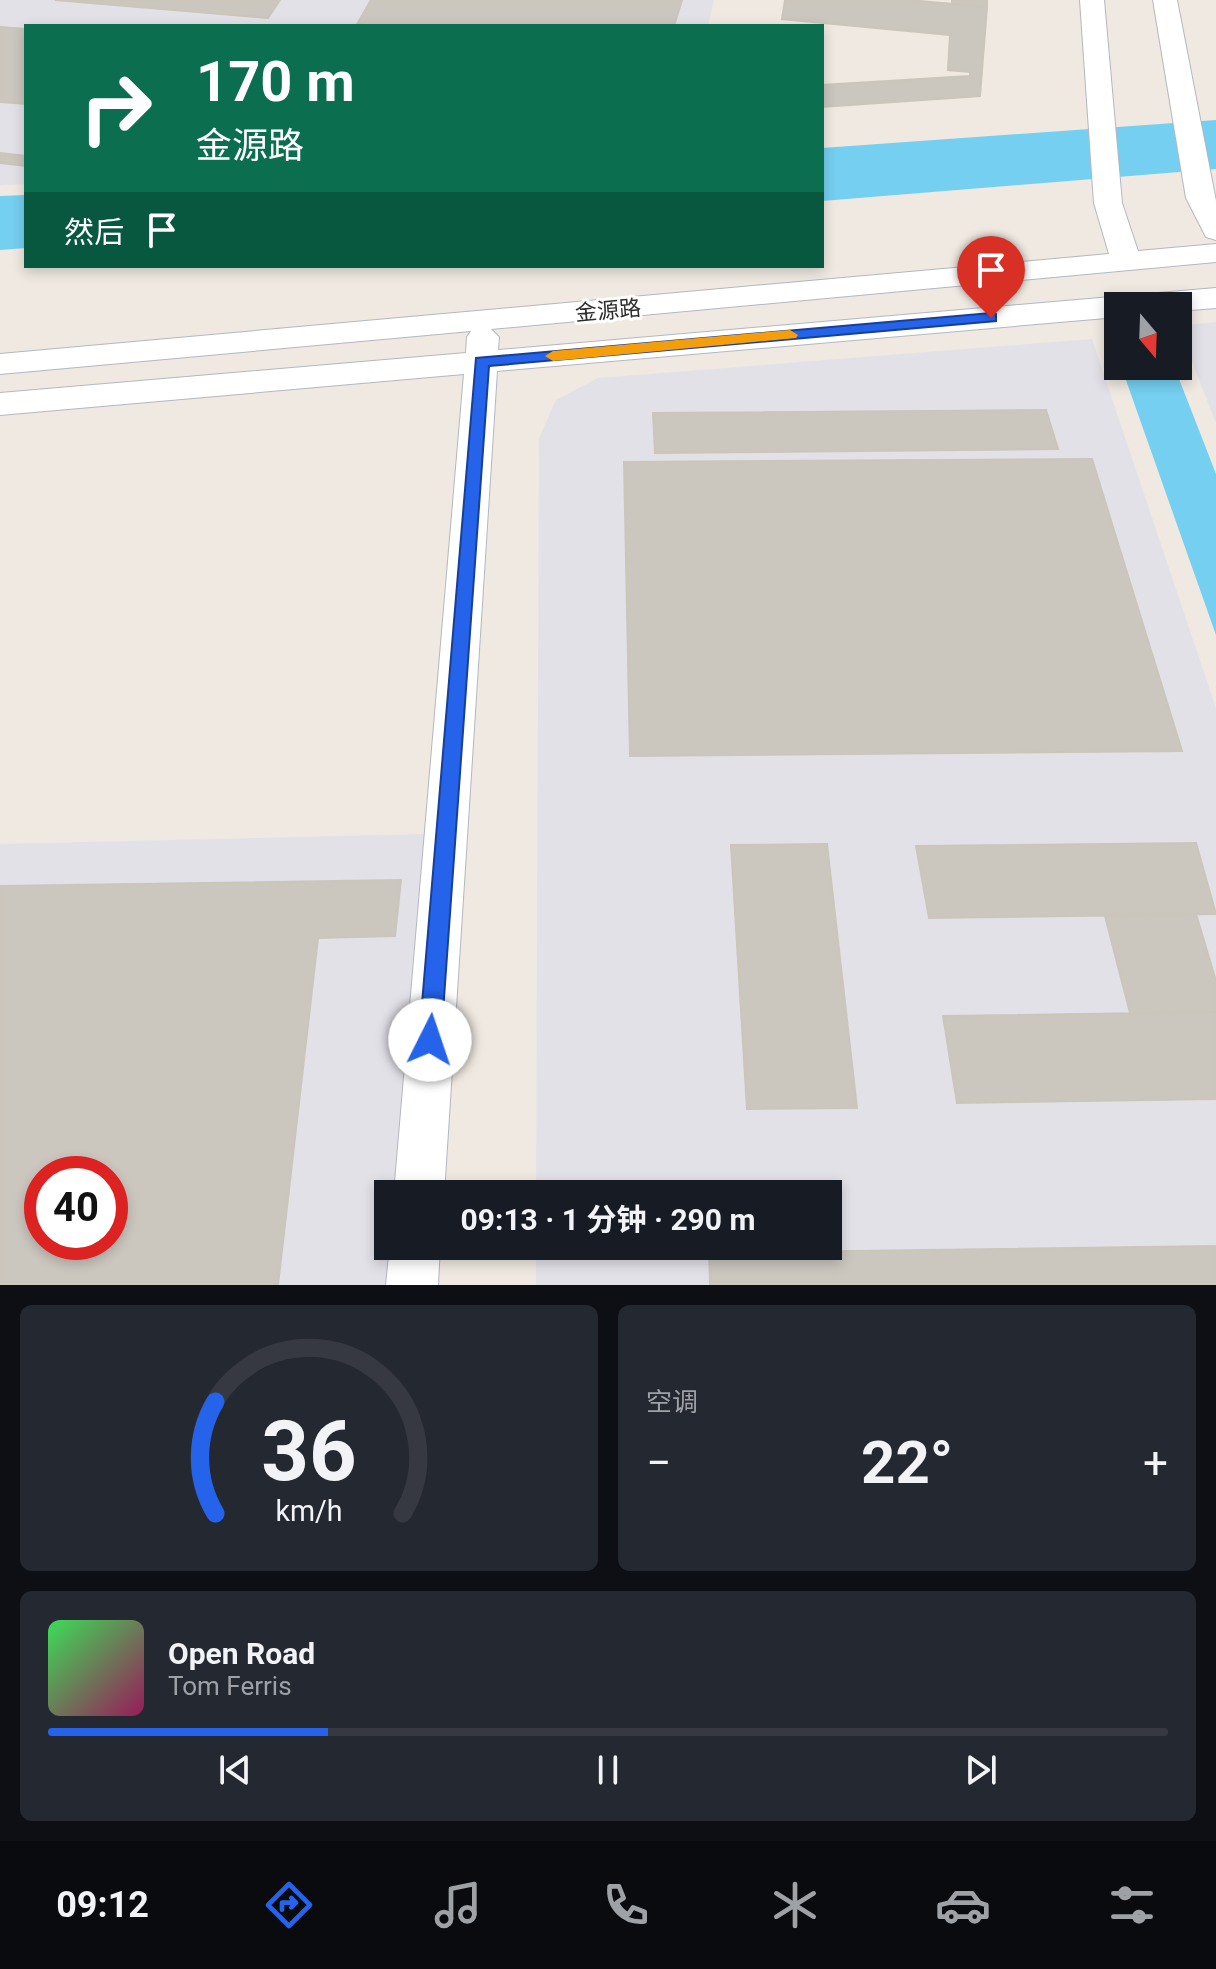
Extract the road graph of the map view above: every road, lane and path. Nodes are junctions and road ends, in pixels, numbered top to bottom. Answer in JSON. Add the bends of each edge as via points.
{"nodes":[{"id":1,"x":1092,"y":0,"type":"edge"},
{"id":2,"x":1165,"y":0,"type":"edge"},
{"id":3,"x":1216,"y":231,"type":"edge"},
{"id":4,"x":1216,"y":253,"type":"edge"},
{"id":5,"x":1126,"y":262,"type":"junction"},
{"id":6,"x":1216,"y":298,"type":"edge"},
{"id":7,"x":1192,"y":300,"type":"edge"},
{"id":8,"x":1104,"y":308,"type":"edge"},
{"id":9,"x":484,"y":322,"type":"junction"},
{"id":10,"x":481,"y":362,"type":"junction"},
{"id":11,"x":0,"y":364,"type":"edge"},
{"id":12,"x":0,"y":404,"type":"edge"},
{"id":13,"x":420,"y":1180,"type":"edge"},
{"id":14,"x":414,"y":1260,"type":"edge"},
{"id":15,"x":412,"y":1285,"type":"edge"}],
"edges":[{"from":1,"to":5,"type":"street","via":[[1108,203]]},
{"from":2,"to":3,"type":"street","via":[[1200,198]]},
{"from":4,"to":5,"type":"street","name":"金源路"},
{"from":5,"to":9,"type":"street","name":"金源路"},
{"from":6,"to":7,"type":"street"},
{"from":8,"to":10,"type":"street","name":"金源路"},
{"from":9,"to":10,"type":"street"},
{"from":9,"to":11,"type":"street","name":"金源路"},
{"from":10,"to":12,"type":"street","name":"金源路"},
{"from":10,"to":13,"type":"street"},
{"from":14,"to":15,"type":"street"}]}
